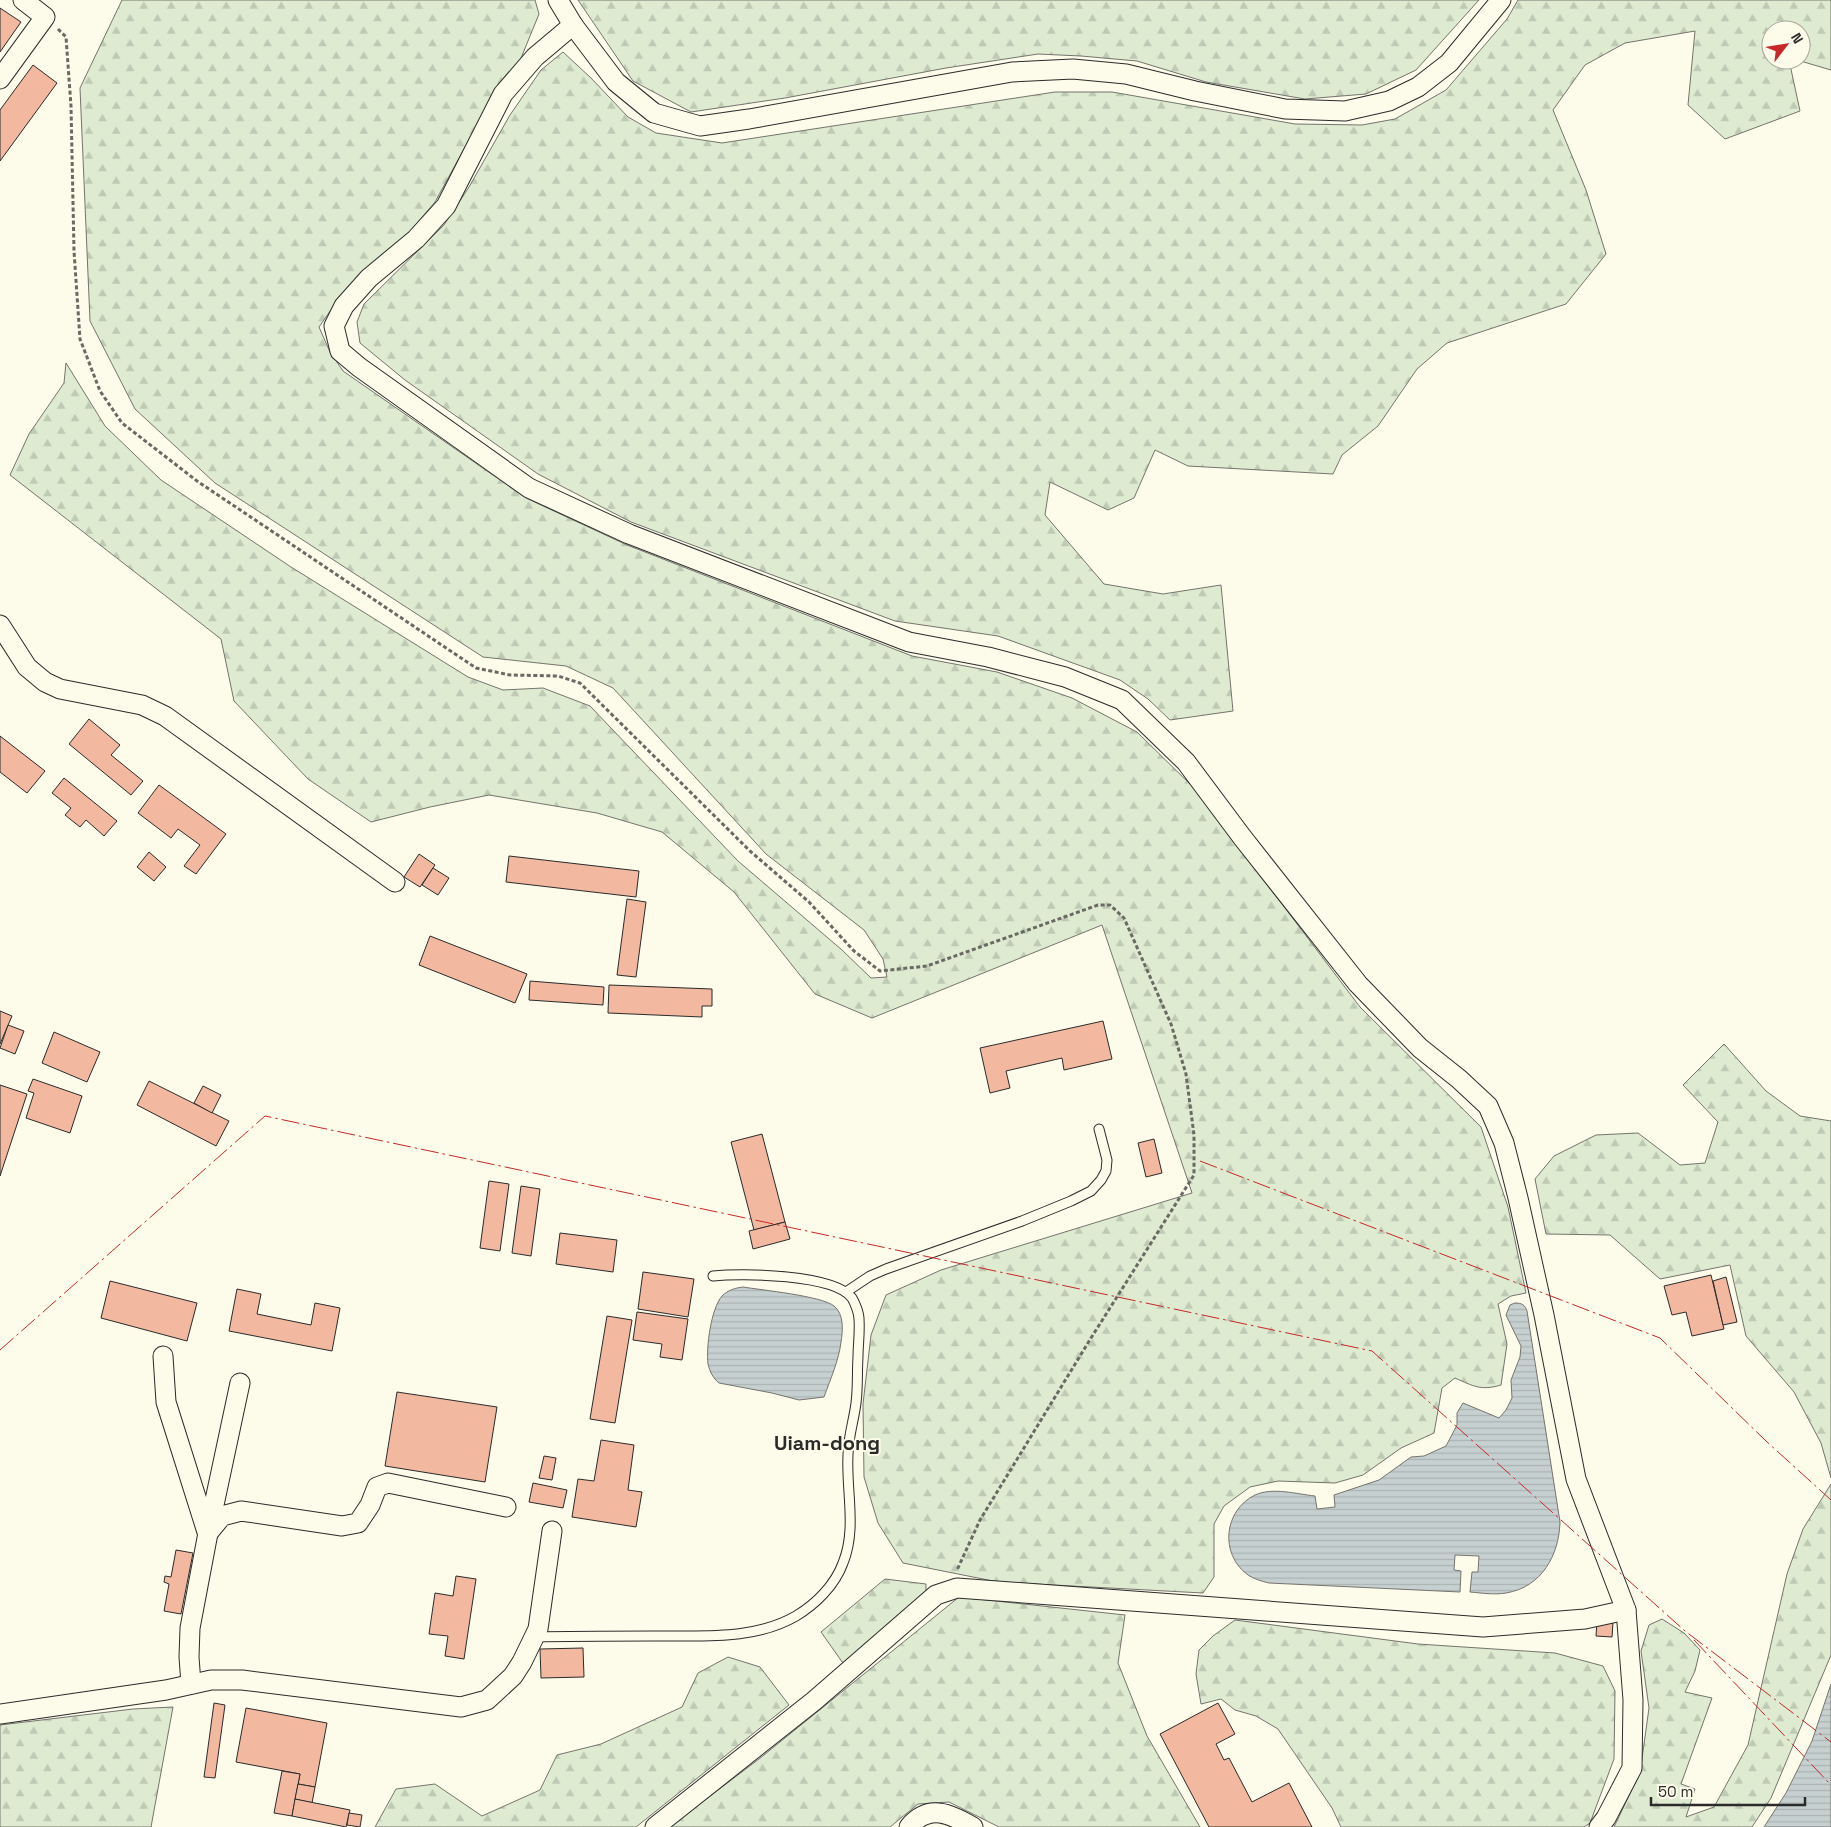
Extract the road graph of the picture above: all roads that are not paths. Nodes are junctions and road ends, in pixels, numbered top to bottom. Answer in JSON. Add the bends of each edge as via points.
{"nodes":[{"id":1,"x":23,"y":0,"type":"edge"},
{"id":2,"x":558,"y":0,"type":"edge"},
{"id":3,"x":1501,"y":0,"type":"edge"},
{"id":4,"x":573,"y":25,"type":"junction"},
{"id":5,"x":0,"y":79,"type":"edge"},
{"id":6,"x":0,"y":625,"type":"edge"},
{"id":7,"x":395,"y":882,"type":"dead end"},
{"id":8,"x":1100,"y":1129,"type":"dead end"},
{"id":9,"x":713,"y":1276,"type":"dead end"},
{"id":10,"x":846,"y":1292,"type":"junction"},
{"id":11,"x":164,"y":1356,"type":"dead end"},
{"id":12,"x":240,"y":1383,"type":"dead end"},
{"id":13,"x":506,"y":1508,"type":"dead end"},
{"id":14,"x":552,"y":1531,"type":"dead end"},
{"id":15,"x":208,"y":1533,"type":"junction"},
{"id":16,"x":1626,"y":1610,"type":"junction"},
{"id":17,"x":534,"y":1637,"type":"junction"},
{"id":18,"x":192,"y":1684,"type":"junction"},
{"id":19,"x":0,"y":1714,"type":"edge"},
{"id":20,"x":655,"y":1827,"type":"edge"},
{"id":21,"x":908,"y":1827,"type":"edge"},
{"id":22,"x":973,"y":1827,"type":"edge"},
{"id":23,"x":1599,"y":1827,"type":"edge"}],
"edges":[{"from":1,"to":5,"type":"street","via":[[45,17]]},
{"from":2,"to":4,"type":"street"},
{"from":3,"to":4,"type":"street","via":[[1449,63],[1418,87],[1388,101],[1345,112],[1285,109],[1126,74],[1073,69],[1012,72],[700,126],[654,113],[616,82]]},
{"from":4,"to":16,"type":"street","via":[[535,57],[503,94],[446,206],[416,239],[369,278],[344,306],[334,326],[340,351],[529,488],[629,534],[909,642],[988,657],[1074,680],[1122,700],[1186,762],[1358,984],[1420,1048],[1488,1106],[1504,1143],[1518,1198],[1576,1479]]},
{"from":6,"to":7,"type":"street","via":[[27,667],[45,682],[60,689],[142,705],[164,716]]},
{"from":8,"to":10,"type":"lane","via":[[1107,1160],[1106,1171],[1091,1191],[1022,1221],[886,1269]]},
{"from":9,"to":10,"type":"lane","via":[[774,1275],[816,1282]]},
{"from":10,"to":17,"type":"lane","via":[[860,1318],[856,1400],[848,1452],[849,1545],[839,1572],[818,1600],[772,1627],[752,1632]]},
{"from":11,"to":15,"type":"street","via":[[166,1402]]},
{"from":12,"to":15,"type":"street"},
{"from":13,"to":15,"type":"street","via":[[388,1483],[377,1487],[358,1523],[342,1526],[241,1511],[222,1516]]},
{"from":14,"to":17,"type":"street","via":[[538,1629]]},
{"from":15,"to":18,"type":"street","via":[[190,1628]]},
{"from":16,"to":20,"type":"street","via":[[1585,1619],[1483,1628],[958,1588],[936,1596],[814,1701]]},
{"from":16,"to":23,"type":"street","via":[[1633,1700],[1632,1768]]},
{"from":17,"to":18,"type":"street","via":[[513,1676],[486,1700],[461,1707],[242,1680]]},
{"from":18,"to":19,"type":"street"},
{"from":21,"to":22,"type":"street","via":[[927,1814],[940,1812]]}]}
